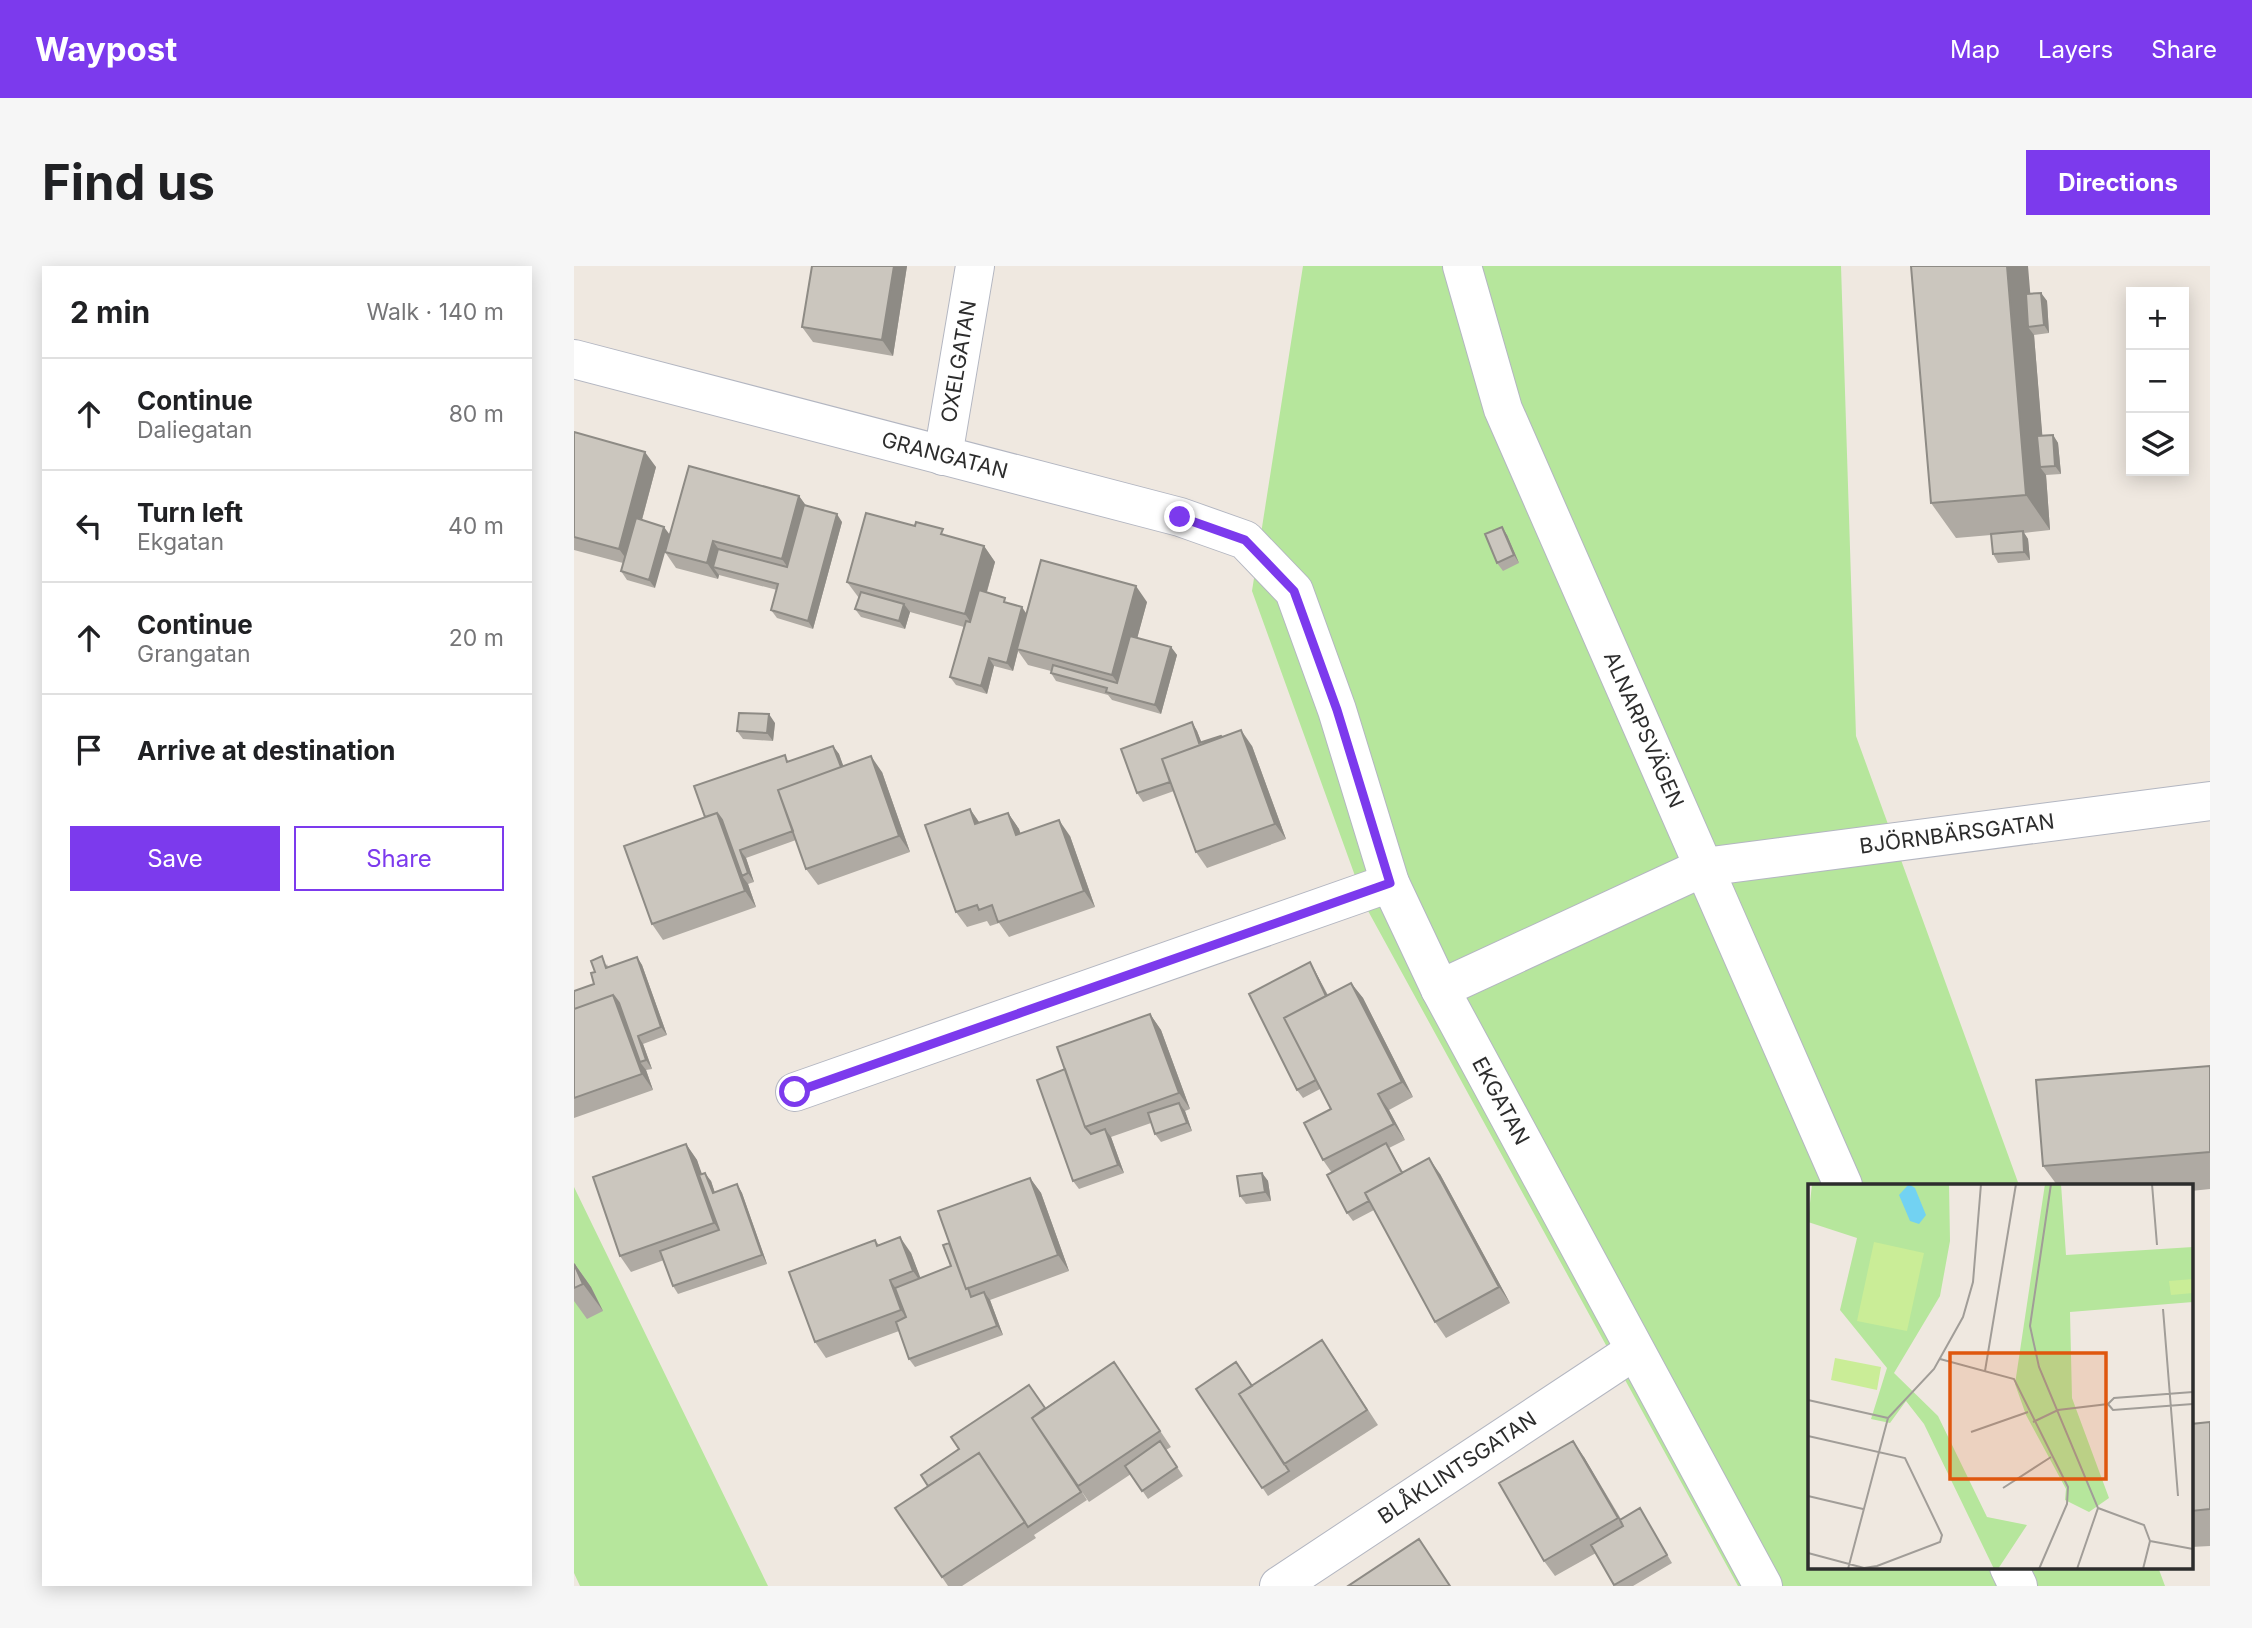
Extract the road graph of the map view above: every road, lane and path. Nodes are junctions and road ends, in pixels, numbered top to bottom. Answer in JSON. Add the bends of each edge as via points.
{"nodes":[{"id":1,"x":975,"y":266,"type":"edge"},
{"id":2,"x":1462,"y":266,"type":"edge"},
{"id":3,"x":574,"y":359,"type":"edge"},
{"id":4,"x":943,"y":456,"type":"junction"},
{"id":5,"x":1294,"y":591,"type":"joint"},
{"id":6,"x":2210,"y":801,"type":"edge"},
{"id":7,"x":1704,"y":867,"type":"junction"},
{"id":8,"x":1390,"y":883,"type":"junction"},
{"id":9,"x":1440,"y":989,"type":"junction"},
{"id":10,"x":795,"y":1092,"type":"dead end"},
{"id":11,"x":1843,"y":1184,"type":"edge"},
{"id":12,"x":1634,"y":1351,"type":"junction"},
{"id":13,"x":2009,"y":1568,"type":"edge"},
{"id":14,"x":1279,"y":1586,"type":"edge"},
{"id":15,"x":1763,"y":1586,"type":"edge"},
{"id":16,"x":2018,"y":1586,"type":"edge"}],
"edges":[{"from":1,"to":4,"type":"street","name":"OXELGATAN"},
{"from":2,"to":7,"type":"street","name":"ALNARPSVÄGEN","via":[[1503,409]]},
{"from":3,"to":4,"type":"street","name":"GRANGATAN"},
{"from":4,"to":5,"type":"street","name":"GRANGATAN","via":[[1180,517],[1245,540]]},
{"from":5,"to":8,"type":"street","name":"EKGATAN","via":[[1337,710]]},
{"from":6,"to":7,"type":"street","name":"BJÖRNBÄRSGATAN"},
{"from":7,"to":9,"type":"street","name":"BJÖRNBÄRSGATAN"},
{"from":7,"to":11,"type":"street","name":"ALNARPSVÄGEN"},
{"from":8,"to":9,"type":"street","name":"EKGATAN"},
{"from":8,"to":10,"type":"street"},
{"from":9,"to":12,"type":"street","name":"EKGATAN"},
{"from":12,"to":14,"type":"street","name":"BLÅKLINTSGATAN"},
{"from":12,"to":15,"type":"street","name":"EKGATAN"},
{"from":13,"to":16,"type":"street"}]}
